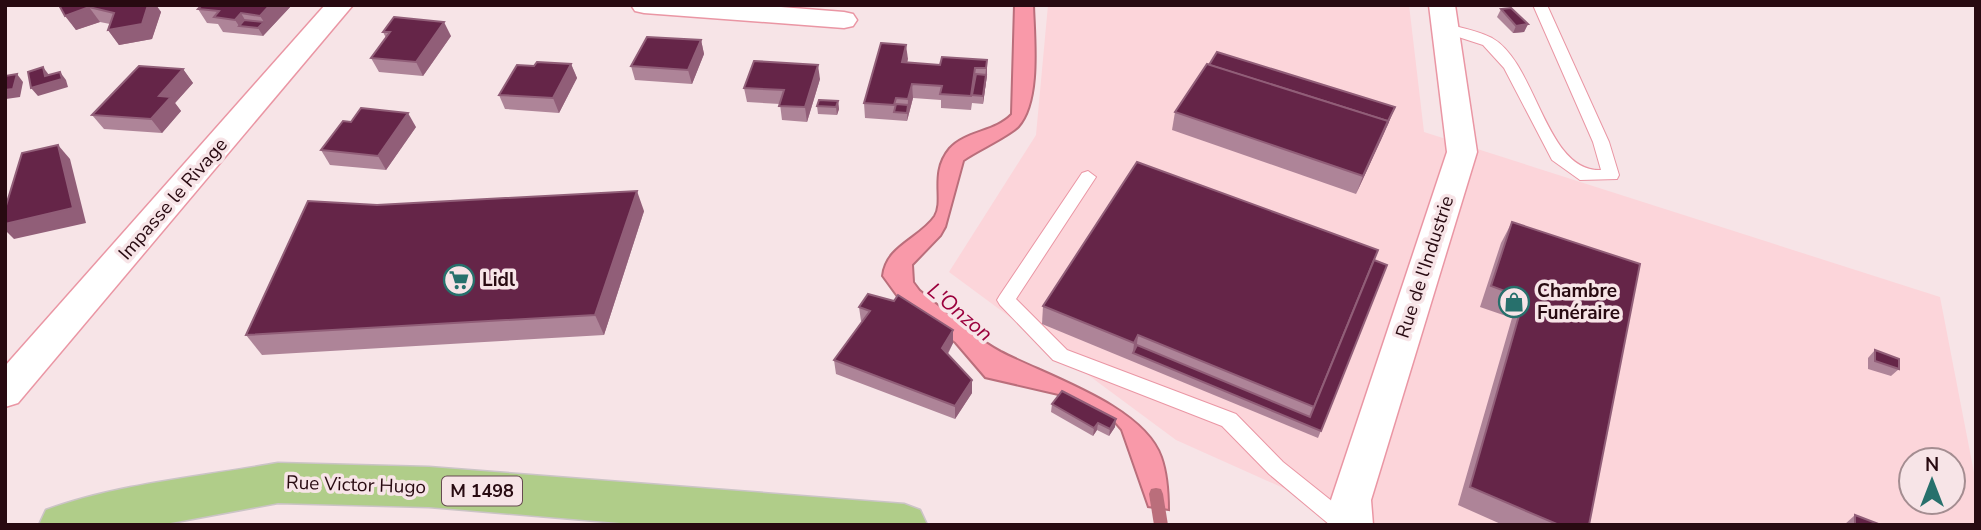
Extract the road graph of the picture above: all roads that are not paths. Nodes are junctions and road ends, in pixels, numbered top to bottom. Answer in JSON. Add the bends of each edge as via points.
{"nodes":[{"id":1,"x":341,"y":5,"type":"edge"},
{"id":2,"x":644,"y":5,"type":"edge"},
{"id":3,"x":1540,"y":5,"type":"edge"},
{"id":4,"x":1444,"y":17,"type":"edge"},
{"id":5,"x":844,"y":20,"type":"dead end"},
{"id":6,"x":1088,"y":177,"type":"dead end"},
{"id":7,"x":5,"y":392,"type":"edge"},
{"id":8,"x":62,"y":525,"type":"edge"},
{"id":9,"x":904,"y":525,"type":"edge"},
{"id":10,"x":1346,"y":525,"type":"edge"},
{"id":11,"x":1353,"y":525,"type":"edge"}],
"edges":[{"from":1,"to":7,"type":"street","name":"Impasse le Rivage"},
{"from":2,"to":5,"type":"street"},
{"from":3,"to":4,"type":"lane","via":[[1611,174],[1586,176],[1558,156],[1510,66],[1488,42]]},
{"from":4,"to":11,"type":"street","name":"Rue de l'Industrie","via":[[1462,152],[1351,500]]},
{"from":6,"to":10,"type":"lane","via":[[1006,300],[1060,355],[1229,420],[1276,468]]},
{"from":8,"to":9,"type":"main road","name":"Rue Victor Hugo","number":"M 1498","via":[[278,483],[429,487]]}]}
